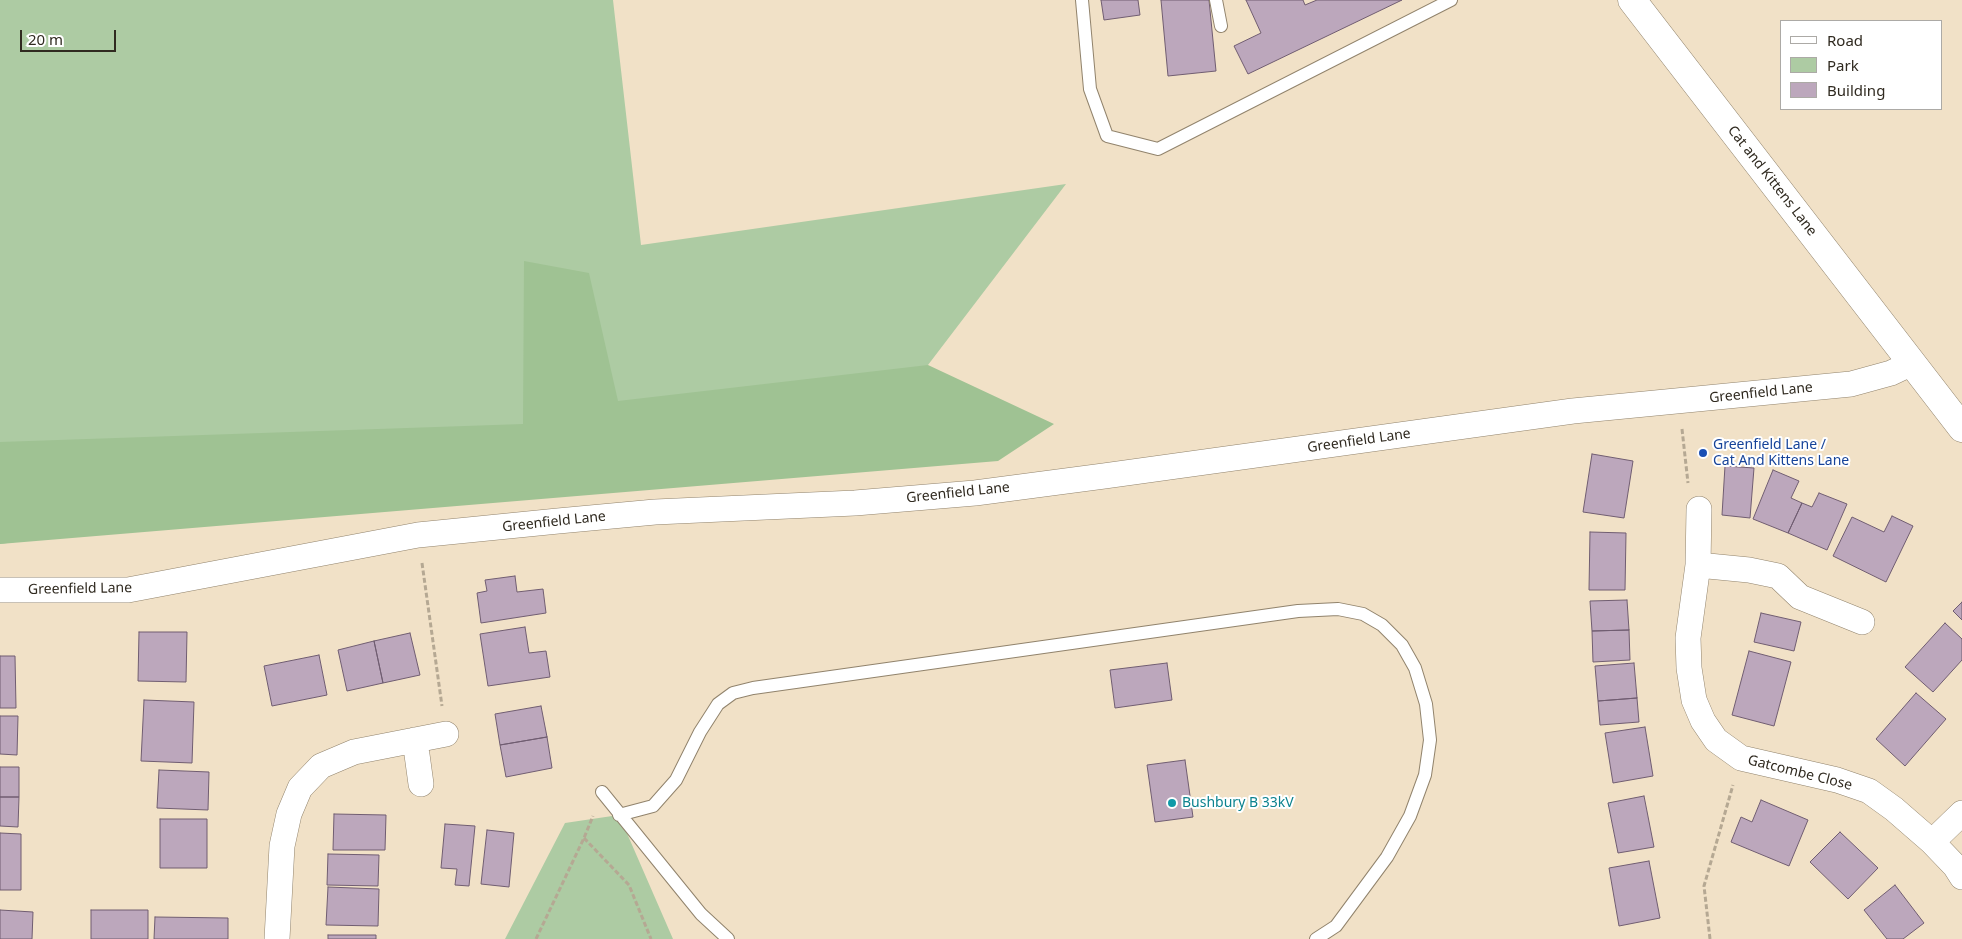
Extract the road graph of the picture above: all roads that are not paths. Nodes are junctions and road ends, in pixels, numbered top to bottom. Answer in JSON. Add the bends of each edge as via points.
{"nodes":[{"id":1,"x":1082,"y":0,"type":"edge"},
{"id":2,"x":1216,"y":0,"type":"edge"},
{"id":3,"x":1451,"y":0,"type":"edge"},
{"id":4,"x":1632,"y":0,"type":"edge"},
{"id":5,"x":1221,"y":26,"type":"dead end"},
{"id":6,"x":1912,"y":363,"type":"junction"},
{"id":7,"x":1962,"y":428,"type":"edge"},
{"id":8,"x":1699,"y":509,"type":"road end"},
{"id":9,"x":1698,"y":566,"type":"junction"},
{"id":10,"x":0,"y":590,"type":"edge"},
{"id":11,"x":1862,"y":622,"type":"dead end"},
{"id":12,"x":446,"y":734,"type":"road end"},
{"id":13,"x":415,"y":740,"type":"junction"},
{"id":14,"x":421,"y":784,"type":"dead end"},
{"id":15,"x":602,"y":792,"type":"dead end"},
{"id":16,"x":1962,"y":813,"type":"edge"},
{"id":17,"x":619,"y":815,"type":"junction"},
{"id":18,"x":1932,"y":842,"type":"junction"},
{"id":19,"x":1962,"y":877,"type":"edge"},
{"id":20,"x":277,"y":939,"type":"edge"},
{"id":21,"x":728,"y":939,"type":"edge"},
{"id":22,"x":1316,"y":939,"type":"edge"}],
"edges":[{"from":1,"to":3,"type":"lane","via":[[1090,89],[1107,136],[1158,149]]},
{"from":2,"to":5,"type":"lane"},
{"from":4,"to":6,"type":"street","name":"Cat and Kittens Lane"},
{"from":6,"to":7,"type":"street","name":"Cat and Kittens Lane"},
{"from":6,"to":10,"type":"street","name":"Greenfield Lane","via":[[1891,373],[1851,384],[1574,411],[975,493],[855,503],[655,512],[418,536],[128,590]]},
{"from":8,"to":9,"type":"street","name":"Gatcombe Close"},
{"from":9,"to":11,"type":"street","via":[[1778,576],[1800,597]]},
{"from":9,"to":18,"type":"street","name":"Gatcombe Close","via":[[1688,638],[1689,668],[1694,700],[1716,740],[1741,758],[1837,780],[1869,791]]},
{"from":12,"to":13,"type":"street"},
{"from":13,"to":14,"type":"street"},
{"from":13,"to":20,"type":"street","via":[[354,752],[321,766],[300,788],[289,814],[282,846]]},
{"from":15,"to":17,"type":"lane"},
{"from":16,"to":18,"type":"street"},
{"from":17,"to":21,"type":"lane","via":[[701,914]]},
{"from":17,"to":22,"type":"lane","via":[[653,806],[676,780],[718,704],[733,693],[1298,611],[1338,609],[1362,614],[1382,625],[1402,645],[1415,668],[1426,704],[1430,740],[1425,775],[1410,816],[1387,857],[1336,926]]},
{"from":18,"to":19,"type":"street","name":"Gatcombe Close"}]}
